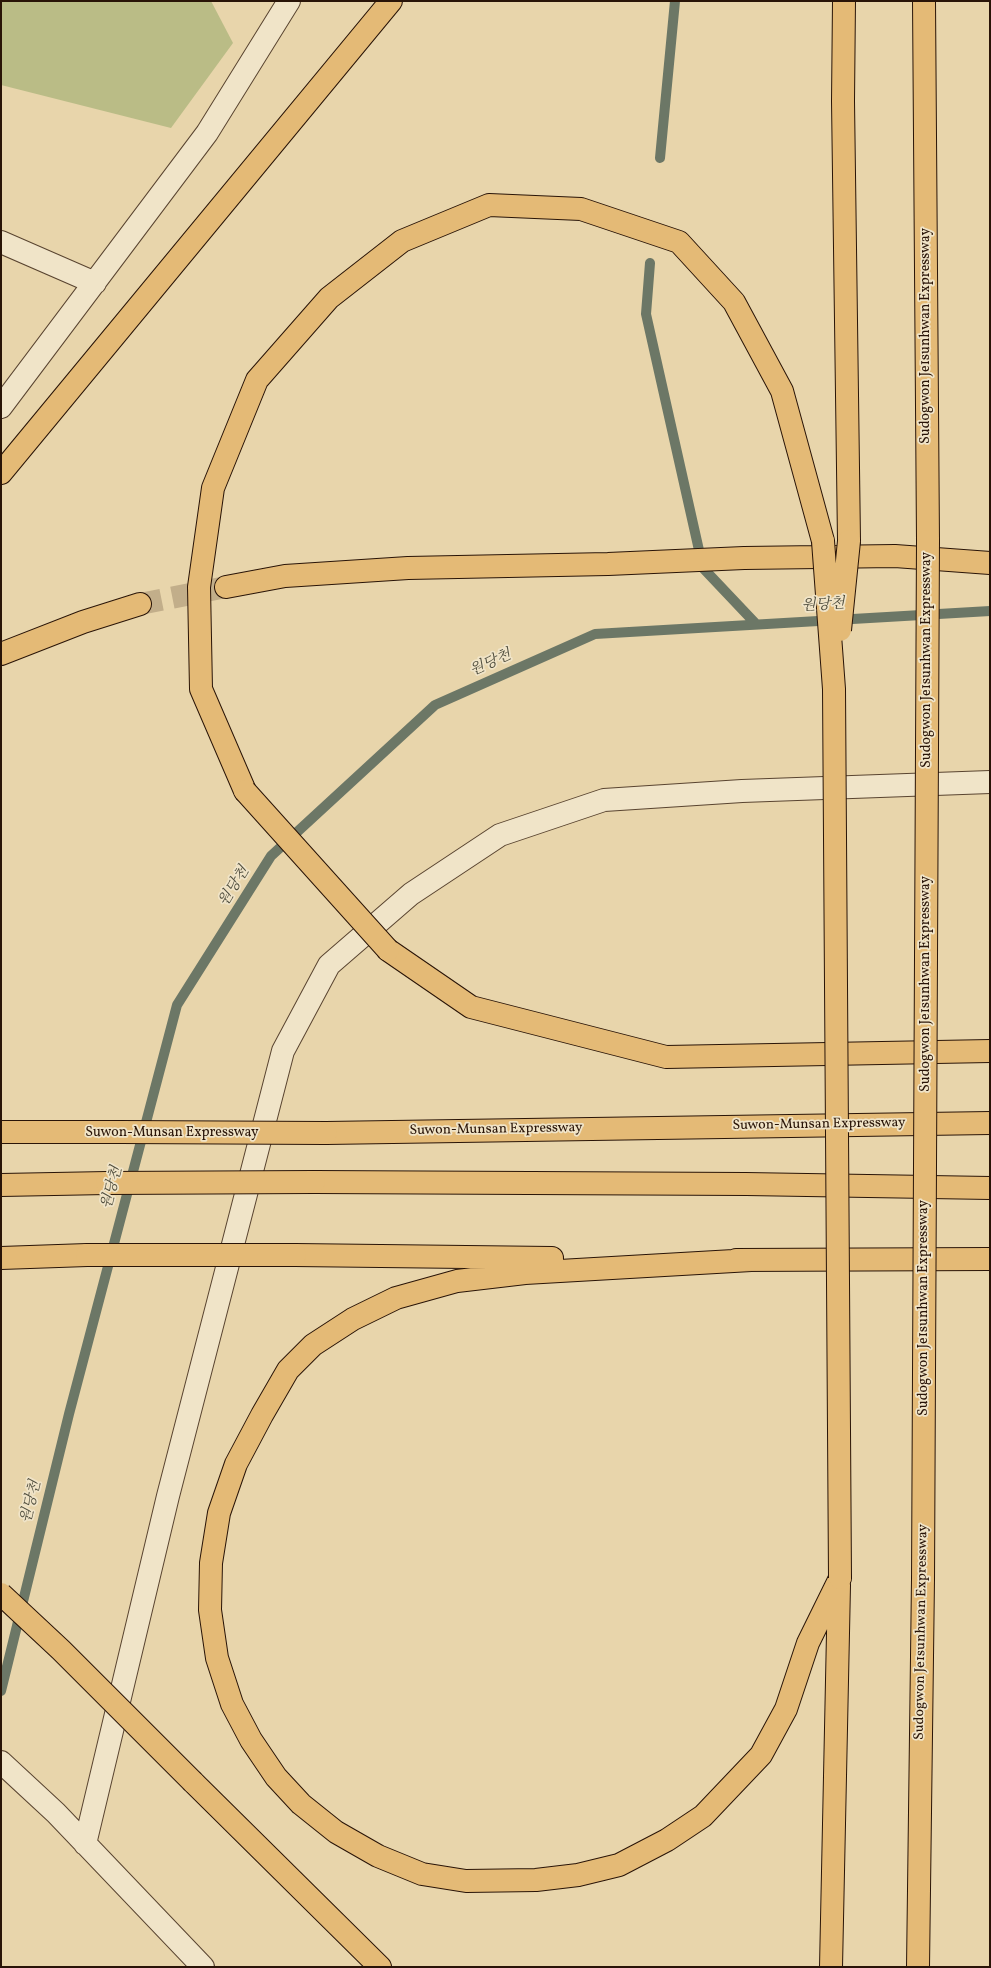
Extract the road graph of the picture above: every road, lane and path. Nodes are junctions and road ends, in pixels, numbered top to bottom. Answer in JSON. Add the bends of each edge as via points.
{"nodes":[{"id":1,"x":289,"y":1,"type":"edge"},
{"id":2,"x":391,"y":1,"type":"edge"},
{"id":3,"x":844,"y":1,"type":"edge"},
{"id":4,"x":924,"y":1,"type":"edge"},
{"id":5,"x":1,"y":242,"type":"edge"},
{"id":6,"x":95,"y":283,"type":"junction"},
{"id":7,"x":1,"y":407,"type":"edge"},
{"id":8,"x":1,"y":473,"type":"edge"},
{"id":9,"x":990,"y":563,"type":"edge"},
{"id":10,"x":226,"y":587,"type":"tunnel mouth"},
{"id":11,"x":140,"y":604,"type":"tunnel mouth"},
{"id":12,"x":1,"y":654,"type":"edge"},
{"id":13,"x":834,"y":689,"type":"junction"},
{"id":14,"x":990,"y":782,"type":"edge"},
{"id":15,"x":990,"y":1051,"type":"edge"},
{"id":16,"x":990,"y":1123,"type":"edge"},
{"id":17,"x":1,"y":1132,"type":"edge"},
{"id":18,"x":1,"y":1185,"type":"edge"},
{"id":19,"x":990,"y":1188,"type":"edge"},
{"id":20,"x":1,"y":1258,"type":"edge"},
{"id":21,"x":990,"y":1259,"type":"edge"},
{"id":22,"x":752,"y":1260,"type":"junction"},
{"id":23,"x":840,"y":1578,"type":"junction"},
{"id":24,"x":1,"y":1594,"type":"edge"},
{"id":25,"x":1,"y":1762,"type":"edge"},
{"id":26,"x":86,"y":1844,"type":"junction"},
{"id":27,"x":203,"y":1967,"type":"edge"},
{"id":28,"x":380,"y":1967,"type":"edge"},
{"id":29,"x":831,"y":1967,"type":"edge"},
{"id":30,"x":918,"y":1967,"type":"edge"}],
"edges":[{"from":1,"to":6,"type":"street","via":[[207,133]]},
{"from":2,"to":8,"type":"highway"},
{"from":3,"to":13,"type":"highway","bridge":true,"via":[[849,541]]},
{"from":4,"to":30,"type":"highway","name":"Sudogwon Je1sunhwan Expressway","bridge":true,"via":[[928,541],[923,1579]]},
{"from":5,"to":6,"type":"street"},
{"from":6,"to":7,"type":"street"},
{"from":9,"to":10,"type":"highway","via":[[895,556],[354,570],[285,576]]},
{"from":11,"to":12,"type":"highway","via":[[83,622]]},
{"from":13,"to":15,"type":"highway","bridge":true,"via":[[823,541],[782,391],[734,302],[679,242],[581,209],[489,206],[402,241],[329,298],[257,380],[212,488],[199,587],[201,689],[246,791],[388,950],[471,1007],[666,1057]]},
{"from":13,"to":23,"type":"highway","bridge":true},
{"from":14,"to":26,"type":"street","via":[[742,791],[604,800],[500,835],[411,894],[329,965],[283,1051],[168,1496]]},
{"from":16,"to":17,"type":"highway","name":"Suwon-Munsan Expressway","bridge":true,"via":[[326,1133]]},
{"from":18,"to":19,"type":"highway","bridge":true,"via":[[314,1182]]},
{"from":20,"to":22,"type":"highway","bridge":true,"via":[[87,1255],[295,1255]]},
{"from":21,"to":22,"type":"highway"},
{"from":22,"to":23,"type":"highway","via":[[525,1273],[457,1281],[396,1298],[353,1318],[313,1345],[288,1370],[262,1415],[236,1464],[219,1513],[211,1563],[210,1610],[217,1658],[232,1704],[251,1740],[276,1777],[301,1804],[336,1832],[378,1856],[422,1874],[466,1881],[536,1880],[578,1875],[619,1864],[668,1840],[702,1816],[761,1755],[786,1709],[808,1643]]},
{"from":23,"to":29,"type":"highway"},
{"from":24,"to":28,"type":"highway","bridge":true,"via":[[61,1650]]},
{"from":25,"to":26,"type":"street"},
{"from":26,"to":27,"type":"street"}]}
